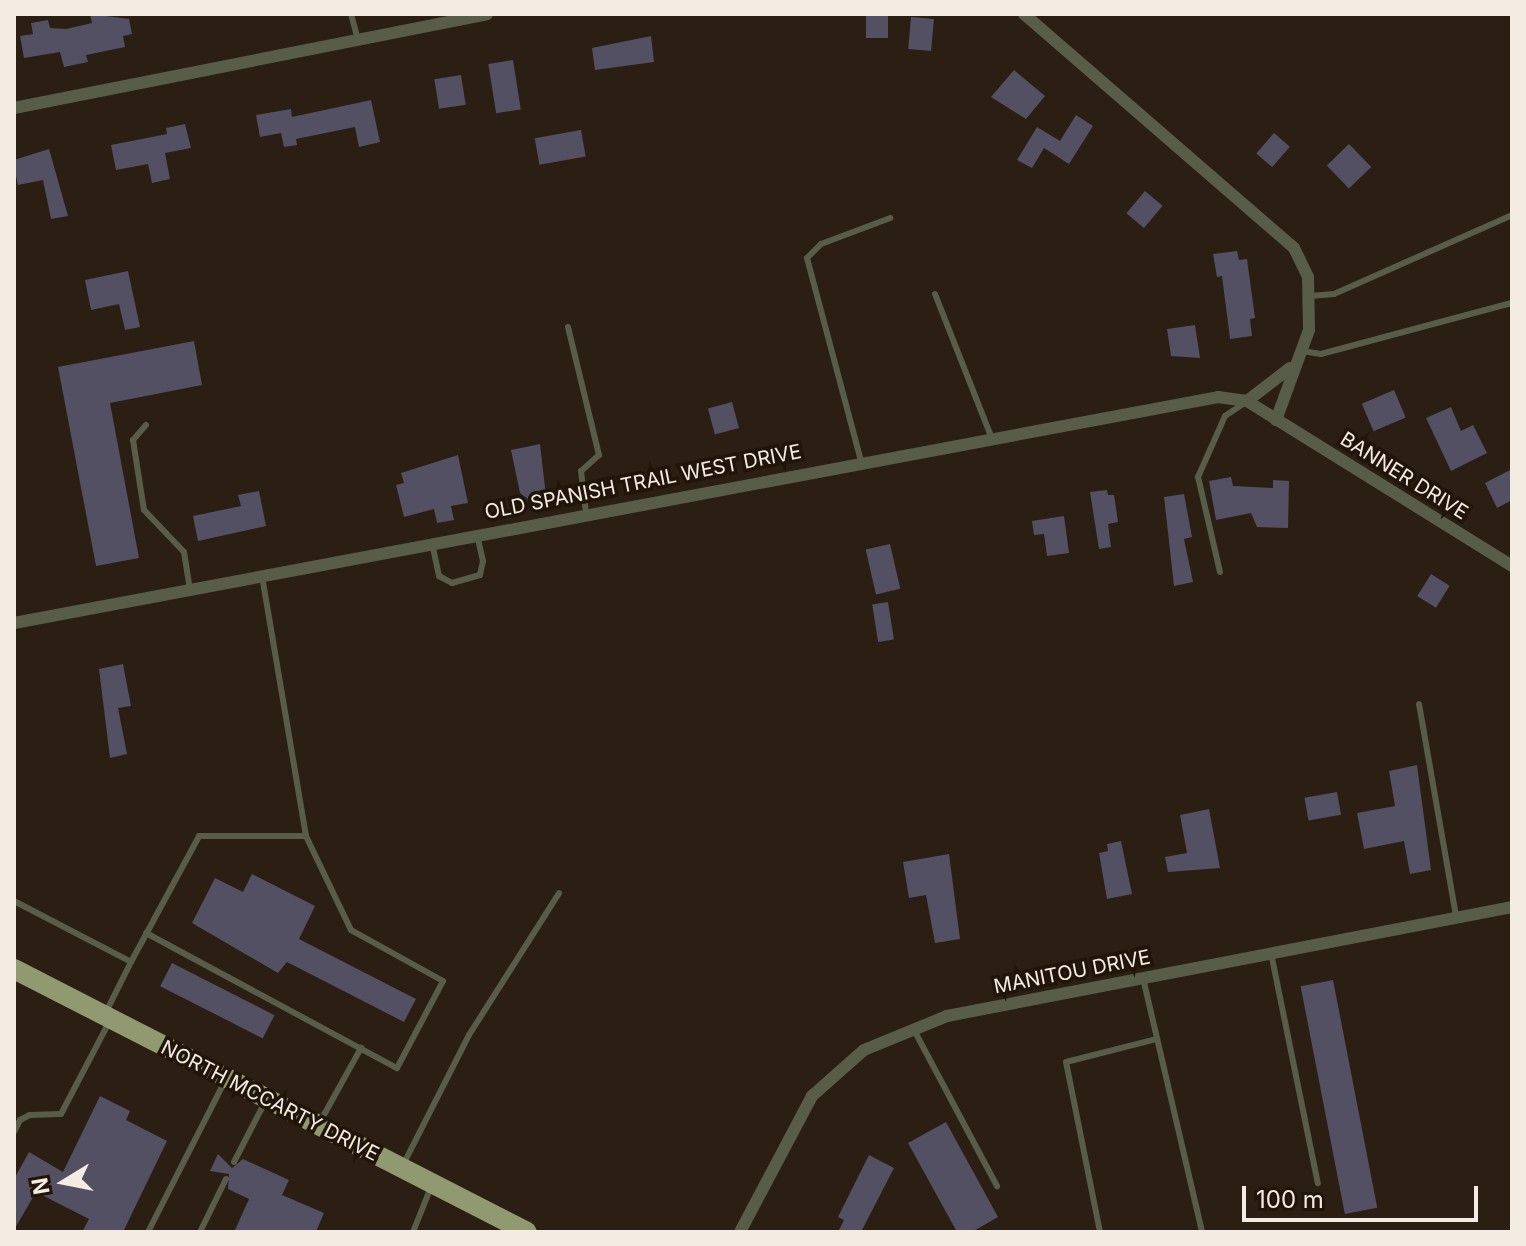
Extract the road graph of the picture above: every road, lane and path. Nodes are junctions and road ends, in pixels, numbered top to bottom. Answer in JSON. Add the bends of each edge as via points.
{"nodes":[{"id":1,"x":351,"y":14,"type":"edge"},
{"id":2,"x":487,"y":14,"type":"edge"},
{"id":3,"x":1024,"y":14,"type":"edge"},
{"id":4,"x":358,"y":40,"type":"junction"},
{"id":5,"x":14,"y":108,"type":"edge"},
{"id":6,"x":1512,"y":215,"type":"edge"},
{"id":7,"x":890,"y":218,"type":"dead end"},
{"id":8,"x":935,"y":294,"type":"dead end"},
{"id":9,"x":1309,"y":296,"type":"junction"},
{"id":10,"x":1512,"y":303,"type":"edge"},
{"id":11,"x":568,"y":327,"type":"dead end"},
{"id":12,"x":1302,"y":351,"type":"junction"},
{"id":13,"x":1292,"y":366,"type":"junction"},
{"id":14,"x":1247,"y":401,"type":"junction"},
{"id":15,"x":1276,"y":420,"type":"junction"},
{"id":16,"x":146,"y":425,"type":"dead end"},
{"id":17,"x":991,"y":436,"type":"junction"},
{"id":18,"x":861,"y":461,"type":"junction"},
{"id":19,"x":586,"y":513,"type":"junction"},
{"id":20,"x":477,"y":534,"type":"junction"},
{"id":21,"x":432,"y":543,"type":"junction"},
{"id":22,"x":1512,"y":566,"type":"edge"},
{"id":23,"x":1220,"y":572,"type":"dead end"},
{"id":24,"x":262,"y":576,"type":"junction"},
{"id":25,"x":190,"y":590,"type":"junction"},
{"id":26,"x":14,"y":623,"type":"edge"},
{"id":27,"x":1419,"y":704,"type":"dead end"},
{"id":28,"x":306,"y":836,"type":"junction"},
{"id":29,"x":559,"y":893,"type":"dead end"},
{"id":30,"x":14,"y":901,"type":"edge"},
{"id":31,"x":1512,"y":907,"type":"edge"},
{"id":32,"x":1456,"y":917,"type":"junction"},
{"id":33,"x":146,"y":933,"type":"junction"},
{"id":34,"x":1271,"y":953,"type":"junction"},
{"id":35,"x":131,"y":962,"type":"junction"},
{"id":36,"x":14,"y":969,"type":"edge"},
{"id":37,"x":1143,"y":978,"type":"junction"},
{"id":38,"x":108,"y":1017,"type":"junction"},
{"id":39,"x":914,"y":1030,"type":"junction"},
{"id":40,"x":1157,"y":1039,"type":"junction"},
{"id":41,"x":361,"y":1048,"type":"junction"},
{"id":42,"x":227,"y":1078,"type":"junction"},
{"id":43,"x":267,"y":1099,"type":"junction"},
{"id":44,"x":318,"y":1125,"type":"junction"},
{"id":45,"x":14,"y":1132,"type":"edge"},
{"id":46,"x":234,"y":1162,"type":"dead end"},
{"id":47,"x":401,"y":1168,"type":"junction"},
{"id":48,"x":226,"y":1179,"type":"dead end"},
{"id":49,"x":1318,"y":1183,"type":"dead end"},
{"id":50,"x":432,"y":1184,"type":"junction"},
{"id":51,"x":997,"y":1186,"type":"dead end"},
{"id":52,"x":148,"y":1232,"type":"edge"},
{"id":53,"x":200,"y":1232,"type":"edge"},
{"id":54,"x":413,"y":1232,"type":"edge"},
{"id":55,"x":527,"y":1232,"type":"edge"},
{"id":56,"x":740,"y":1232,"type":"edge"},
{"id":57,"x":1100,"y":1232,"type":"edge"},
{"id":58,"x":1202,"y":1232,"type":"edge"}],
"edges":[{"from":1,"to":4,"type":"lane"},
{"from":2,"to":4,"type":"street"},
{"from":3,"to":9,"type":"street","via":[[1294,248],[1308,277]]},
{"from":4,"to":5,"type":"street"},
{"from":6,"to":9,"type":"lane","via":[[1334,294]]},
{"from":7,"to":18,"type":"lane","via":[[821,244],[807,258]]},
{"from":8,"to":17,"type":"lane"},
{"from":9,"to":12,"type":"street","via":[[1309,330]]},
{"from":10,"to":12,"type":"lane","via":[[1321,354]]},
{"from":11,"to":19,"type":"lane","via":[[599,455],[581,471]]},
{"from":12,"to":13,"type":"street"},
{"from":13,"to":14,"type":"street"},
{"from":13,"to":15,"type":"street"},
{"from":14,"to":15,"type":"street"},
{"from":14,"to":17,"type":"street","name":"OLD SPANISH TRAIL WEST DRIVE","via":[[1218,397]]},
{"from":14,"to":23,"type":"lane","via":[[1225,416],[1198,477]]},
{"from":15,"to":22,"type":"street","name":"BANNER DRIVE"},
{"from":16,"to":25,"type":"lane","via":[[133,440],[144,510],[184,552]]},
{"from":17,"to":18,"type":"street","name":"OLD SPANISH TRAIL WEST DRIVE"},
{"from":18,"to":19,"type":"street","name":"OLD SPANISH TRAIL WEST DRIVE"},
{"from":19,"to":20,"type":"street","name":"OLD SPANISH TRAIL WEST DRIVE"},
{"from":20,"to":21,"type":"street","name":"OLD SPANISH TRAIL WEST DRIVE"},
{"from":20,"to":21,"type":"lane","via":[[483,561],[480,575],[452,583],[439,576]]},
{"from":21,"to":24,"type":"street","name":"OLD SPANISH TRAIL WEST DRIVE"},
{"from":24,"to":25,"type":"street","name":"OLD SPANISH TRAIL WEST DRIVE"},
{"from":24,"to":28,"type":"lane"},
{"from":25,"to":26,"type":"street","name":"OLD SPANISH TRAIL WEST DRIVE"},
{"from":27,"to":32,"type":"lane"},
{"from":28,"to":33,"type":"lane","via":[[199,836]]},
{"from":28,"to":41,"type":"lane","via":[[351,930],[443,981],[397,1068]]},
{"from":29,"to":47,"type":"lane","via":[[469,1035]]},
{"from":30,"to":35,"type":"lane"},
{"from":31,"to":32,"type":"street","name":"MANITOU DRIVE"},
{"from":32,"to":34,"type":"street","name":"MANITOU DRIVE"},
{"from":33,"to":35,"type":"lane"},
{"from":33,"to":41,"type":"lane"},
{"from":34,"to":37,"type":"street","name":"MANITOU DRIVE"},
{"from":34,"to":49,"type":"lane"},
{"from":35,"to":38,"type":"lane"},
{"from":36,"to":38,"type":"main road","name":"NORTH MCCARTY DRIVE"},
{"from":37,"to":39,"type":"street","name":"MANITOU DRIVE","via":[[947,1016]]},
{"from":37,"to":40,"type":"lane"},
{"from":38,"to":42,"type":"main road","name":"NORTH MCCARTY DRIVE"},
{"from":38,"to":45,"type":"lane","via":[[61,1114],[30,1115]]},
{"from":39,"to":51,"type":"lane"},
{"from":39,"to":56,"type":"street","name":"MANITOU DRIVE","via":[[864,1050],[812,1096]]},
{"from":40,"to":57,"type":"lane","via":[[1066,1062]]},
{"from":40,"to":58,"type":"lane"},
{"from":41,"to":44,"type":"lane"},
{"from":42,"to":43,"type":"main road","name":"NORTH MCCARTY DRIVE"},
{"from":42,"to":52,"type":"lane"},
{"from":43,"to":44,"type":"main road","name":"NORTH MCCARTY DRIVE"},
{"from":43,"to":46,"type":"lane"},
{"from":44,"to":47,"type":"main road","name":"NORTH MCCARTY DRIVE"},
{"from":47,"to":50,"type":"main road","name":"NORTH MCCARTY DRIVE"},
{"from":48,"to":53,"type":"lane"},
{"from":50,"to":54,"type":"lane"},
{"from":50,"to":55,"type":"main road","name":"NORTH MCCARTY DRIVE","via":[[496,1221]]}]}
